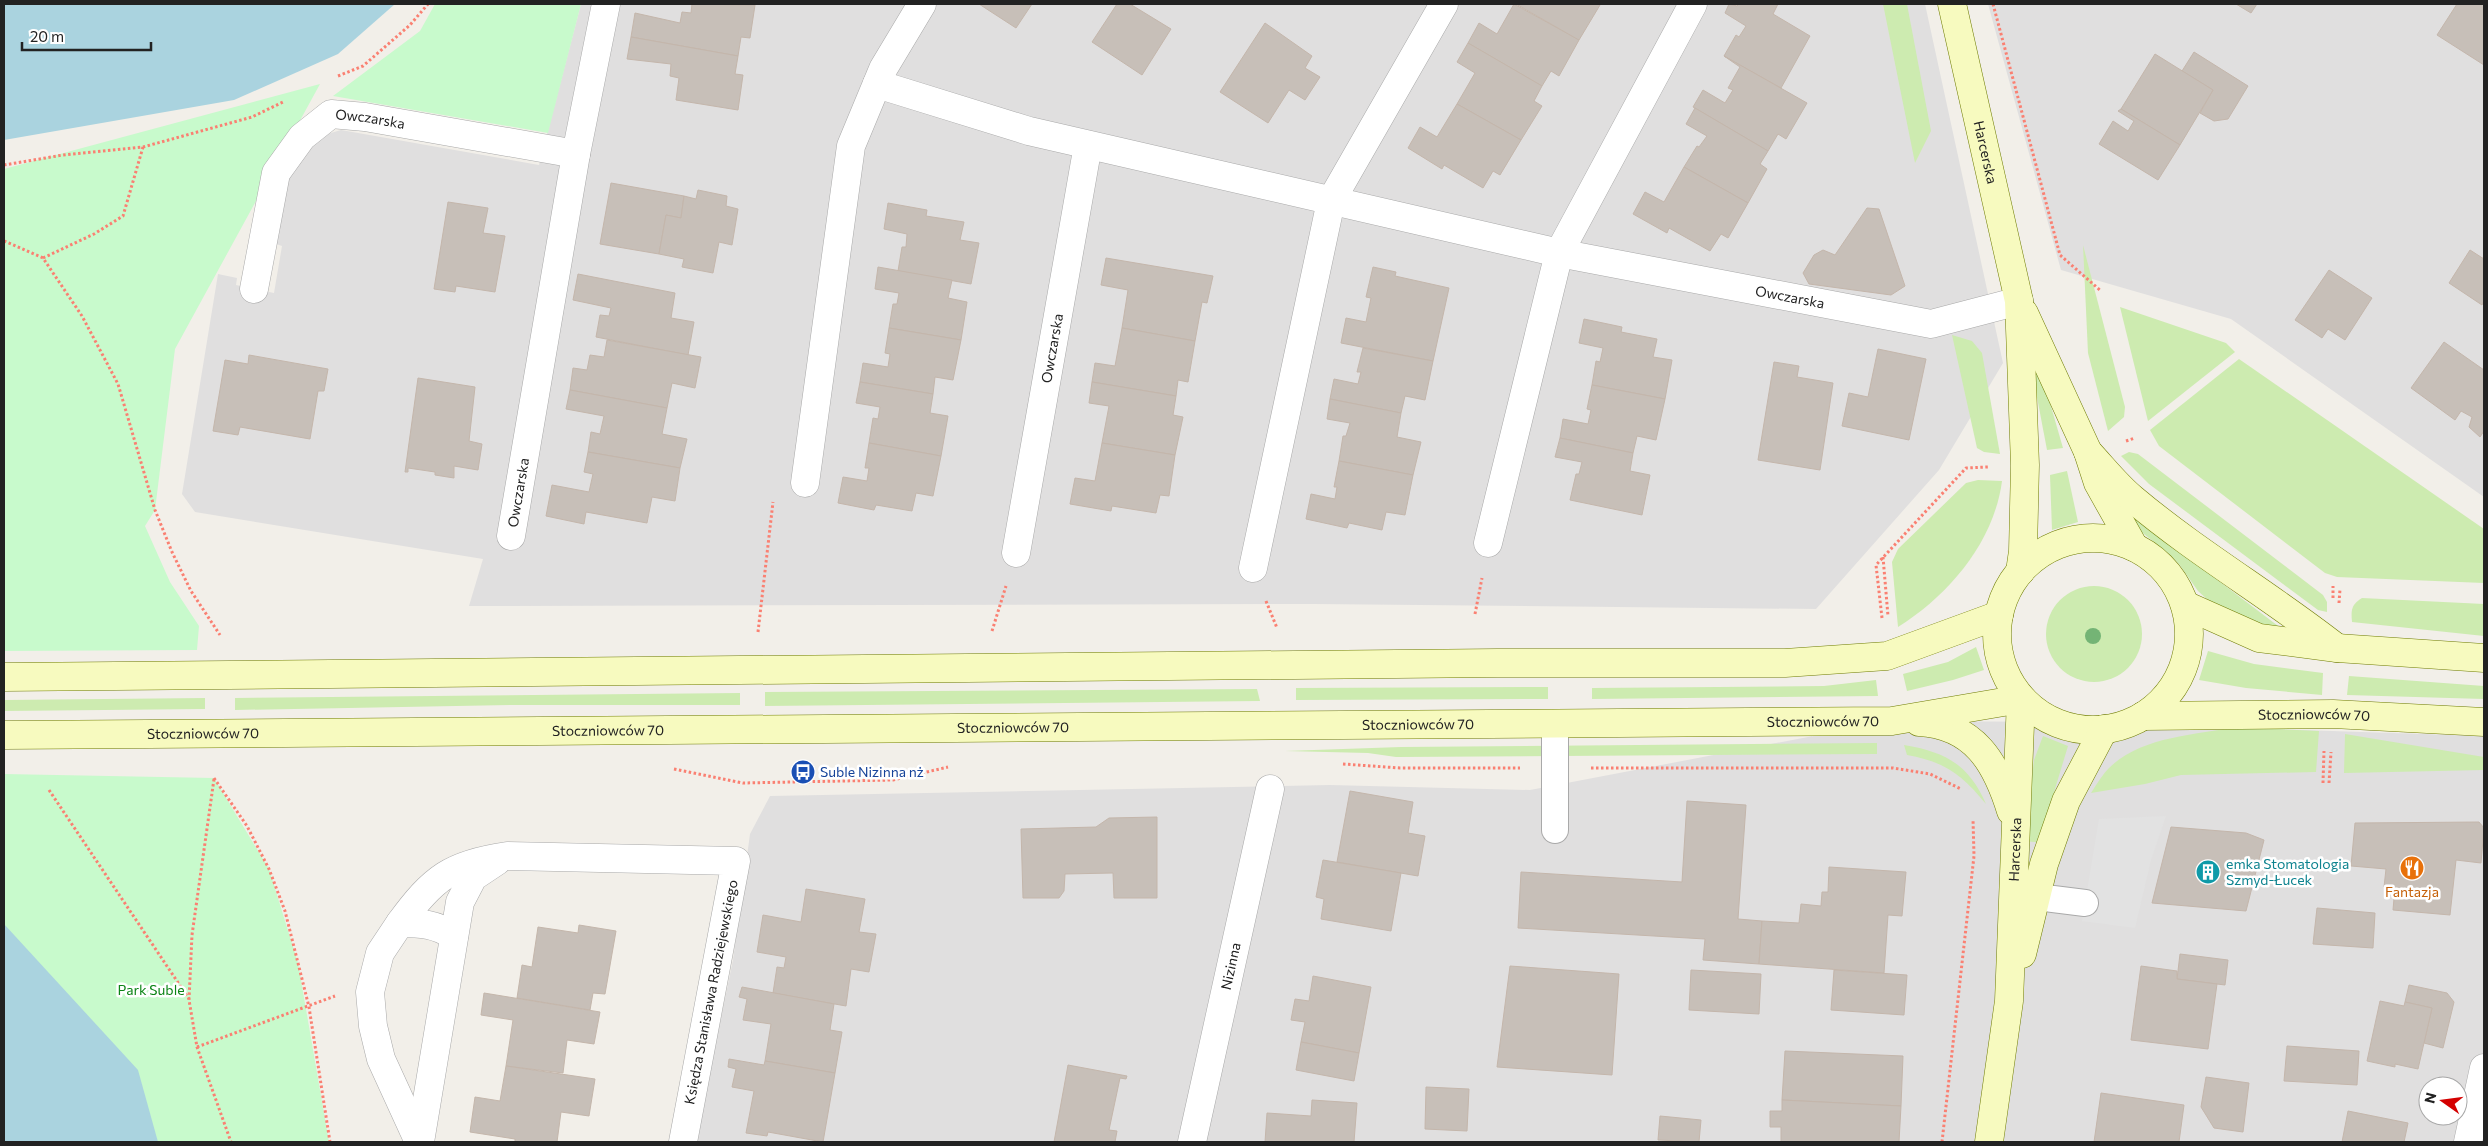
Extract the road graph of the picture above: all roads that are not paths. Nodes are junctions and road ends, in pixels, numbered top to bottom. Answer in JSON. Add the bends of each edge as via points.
{"nodes":[{"id":1,"x":606,"y":4,"type":"edge"},
{"id":2,"x":922,"y":4,"type":"edge"},
{"id":3,"x":1444,"y":4,"type":"edge"},
{"id":4,"x":1693,"y":4,"type":"edge"},
{"id":5,"x":1952,"y":4,"type":"edge"},
{"id":6,"x":877,"y":84,"type":"junction"},
{"id":7,"x":1088,"y":145,"type":"junction"},
{"id":8,"x":576,"y":154,"type":"junction"},
{"id":9,"x":1331,"y":201,"type":"junction"},
{"id":10,"x":1559,"y":253,"type":"junction"},
{"id":11,"x":254,"y":289,"type":"dead end"},
{"id":12,"x":2019,"y":301,"type":"junction"},
{"id":13,"x":2088,"y":452,"type":"junction"},
{"id":14,"x":805,"y":483,"type":"dead end"},
{"id":15,"x":511,"y":536,"type":"dead end"},
{"id":16,"x":1488,"y":543,"type":"dead end"},
{"id":17,"x":2134,"y":546,"type":"junction"},
{"id":18,"x":1016,"y":553,"type":"road end"},
{"id":19,"x":1253,"y":568,"type":"dead end"},
{"id":20,"x":2020,"y":572,"type":"junction"},
{"id":21,"x":2185,"y":604,"type":"junction"},
{"id":22,"x":1999,"y":615,"type":"junction"},
{"id":23,"x":2337,"y":648,"type":"junction"},
{"id":24,"x":2484,"y":658,"type":"edge"},
{"id":25,"x":4,"y":677,"type":"edge"},
{"id":26,"x":2021,"y":699,"type":"junction"},
{"id":27,"x":2143,"y":716,"type":"junction"},
{"id":28,"x":1892,"y":721,"type":"junction"},
{"id":29,"x":2484,"y":722,"type":"edge"},
{"id":30,"x":1555,"y":724,"type":"junction"},
{"id":31,"x":2104,"y":730,"type":"junction"},
{"id":32,"x":4,"y":735,"type":"edge"},
{"id":33,"x":1270,"y":789,"type":"dead end"},
{"id":34,"x":2015,"y":825,"type":"junction"},
{"id":35,"x":1555,"y":830,"type":"dead end"},
{"id":36,"x":507,"y":856,"type":"junction"},
{"id":37,"x":2036,"y":897,"type":"junction"},
{"id":38,"x":2085,"y":903,"type":"dead end"},
{"id":39,"x":400,"y":923,"type":"junction"},
{"id":40,"x":454,"y":936,"type":"junction"},
{"id":41,"x":2009,"y":1001,"type":"junction"},
{"id":42,"x":2484,"y":1068,"type":"edge"},
{"id":43,"x":419,"y":1142,"type":"edge"},
{"id":44,"x":683,"y":1142,"type":"edge"},
{"id":45,"x":1192,"y":1142,"type":"edge"},
{"id":46,"x":1989,"y":1142,"type":"edge"},
{"id":47,"x":2468,"y":1142,"type":"edge"}],
"edges":[{"from":1,"to":8,"type":"street","name":"Owczarska"},
{"from":2,"to":6,"type":"street","via":[[883,68]]},
{"from":3,"to":9,"type":"street"},
{"from":4,"to":10,"type":"street"},
{"from":5,"to":12,"type":"street","name":"Harcerska"},
{"from":6,"to":7,"type":"street","name":"Owczarska","via":[[1029,131]]},
{"from":6,"to":14,"type":"street","via":[[851,146]]},
{"from":7,"to":9,"type":"street","name":"Owczarska"},
{"from":7,"to":18,"type":"street","name":"Owczarska"},
{"from":8,"to":11,"type":"street","name":"Owczarska","via":[[365,116],[331,114],[302,137],[276,172]]},
{"from":8,"to":15,"type":"street","name":"Owczarska"},
{"from":9,"to":10,"type":"street","name":"Owczarska"},
{"from":9,"to":19,"type":"street"},
{"from":10,"to":12,"type":"street","name":"Owczarska","via":[[1931,324]]},
{"from":10,"to":16,"type":"street"},
{"from":12,"to":13,"type":"street","name":"Harcerska"},
{"from":12,"to":20,"type":"street","name":"Harcerska","via":[[2025,465]]},
{"from":13,"to":17,"type":"street","name":"Harcerska","via":[[2098,483]]},
{"from":13,"to":23,"type":"street","via":[[2132,498]]},
{"from":17,"to":20,"type":"street","via":[[2110,539],[2085,538],[2038,555]]},
{"from":17,"to":21,"type":"street","via":[[2156,561],[2173,581]]},
{"from":20,"to":22,"type":"street","via":[[2007,592]]},
{"from":21,"to":23,"type":"street","via":[[2259,638]]},
{"from":21,"to":27,"type":"street","via":[[2190,636],[2183,668],[2168,695]]},
{"from":22,"to":25,"type":"street","via":[[1887,656],[1785,663]]},
{"from":22,"to":26,"type":"street","via":[[1997,639],[2002,662],[2007,678]]},
{"from":23,"to":24,"type":"street"},
{"from":26,"to":28,"type":"street","name":"Stoczniowców 70"},
{"from":26,"to":31,"type":"street","via":[[2060,724]]},
{"from":26,"to":34,"type":"street","name":"Harcerska"},
{"from":27,"to":29,"type":"street","name":"Stoczniowców 70","via":[[2332,714]]},
{"from":27,"to":31,"type":"street"},
{"from":28,"to":30,"type":"street","name":"Stoczniowców 70"},
{"from":28,"to":34,"type":"street","via":[[1939,723],[1959,731],[1978,745],[2003,784]]},
{"from":30,"to":32,"type":"street","name":"Stoczniowców 70"},
{"from":30,"to":35,"type":"lane"},
{"from":31,"to":37,"type":"street","name":"Harcerska","via":[[2066,801]]},
{"from":33,"to":45,"type":"street","name":"Nizinna"},
{"from":34,"to":41,"type":"street","name":"Harcerska"},
{"from":36,"to":39,"type":"street","name":"Księdza Stanisława Radziejewskiego","via":[[475,860],[446,874],[421,895]]},
{"from":36,"to":40,"type":"street","name":"Księdza Stanisława Radziejewskiego","via":[[472,877],[460,902]]},
{"from":36,"to":44,"type":"street","name":"Księdza Stanisława Radziejewskiego","via":[[736,861]]},
{"from":37,"to":38,"type":"lane"},
{"from":37,"to":41,"type":"street","name":"Harcerska"},
{"from":39,"to":40,"type":"street","via":[[440,926]]},
{"from":39,"to":43,"type":"street","name":"Księdza Stanisława Radziejewskiego","via":[[380,952],[370,992],[380,1059]]},
{"from":40,"to":43,"type":"street","name":"Księdza Stanisława Radziejewskiego"},
{"from":41,"to":46,"type":"street","name":"Harcerska"},
{"from":42,"to":47,"type":"street"}]}
